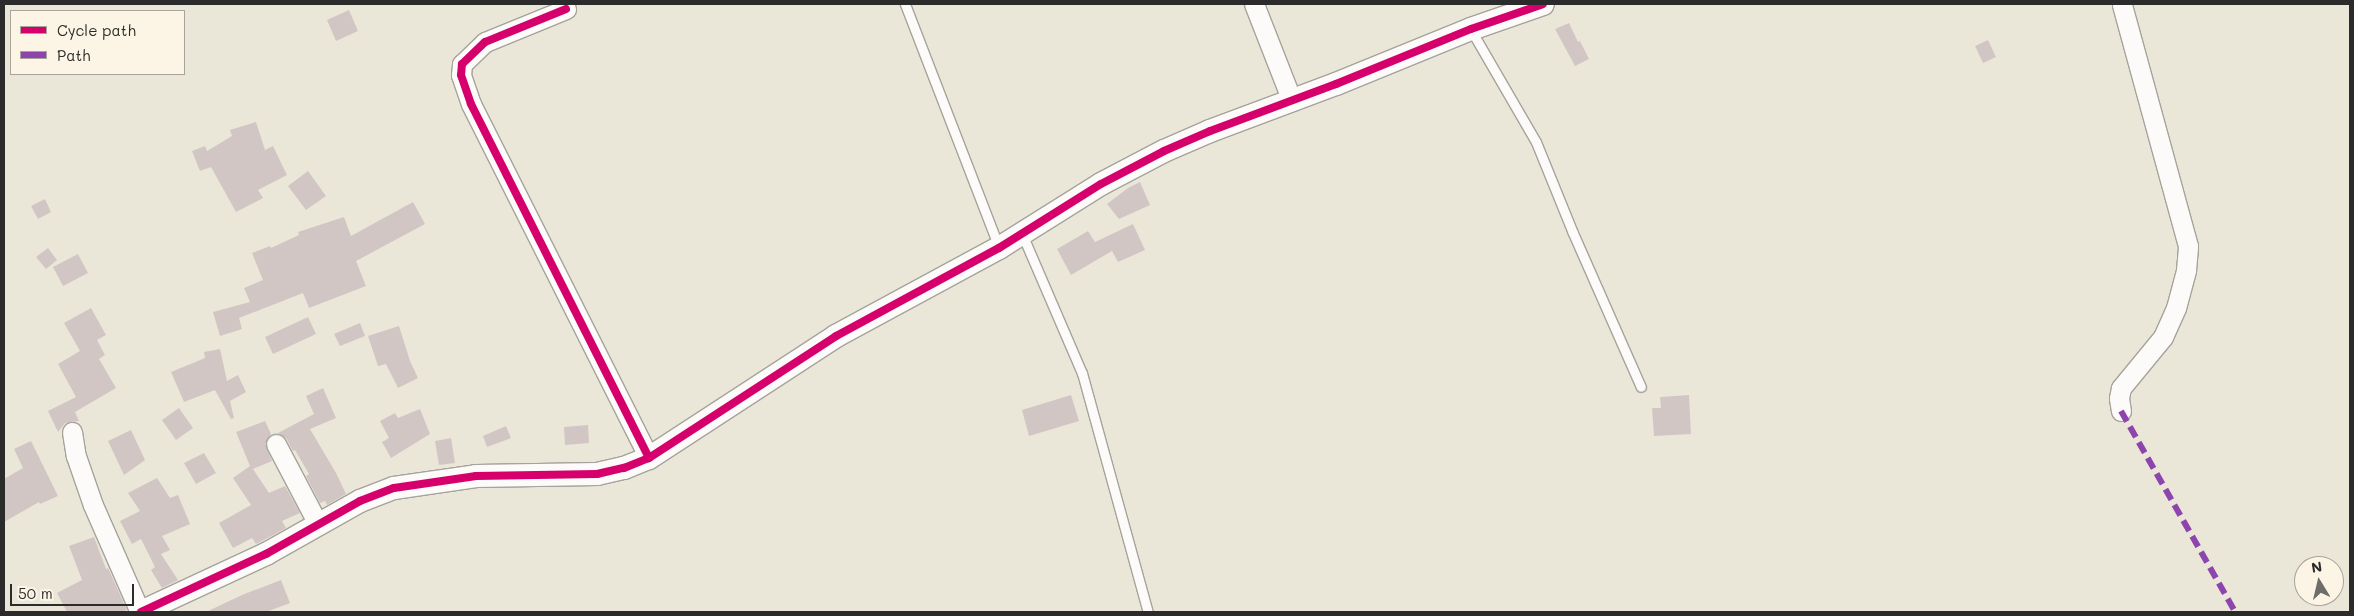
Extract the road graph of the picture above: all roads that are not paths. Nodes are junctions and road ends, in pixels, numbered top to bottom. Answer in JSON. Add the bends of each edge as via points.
{"nodes":[{"id":1,"x":905,"y":4,"type":"edge"},
{"id":2,"x":1254,"y":4,"type":"edge"},
{"id":3,"x":1543,"y":4,"type":"edge"},
{"id":4,"x":2122,"y":4,"type":"edge"},
{"id":5,"x":566,"y":9,"type":"dead end"},
{"id":6,"x":1471,"y":30,"type":"junction"},
{"id":7,"x":1292,"y":101,"type":"junction"},
{"id":8,"x":1022,"y":234,"type":"junction"},
{"id":9,"x":999,"y":248,"type":"junction"},
{"id":10,"x":1642,"y":387,"type":"dead end"},
{"id":11,"x":2121,"y":411,"type":"dead end"},
{"id":12,"x":72,"y":432,"type":"dead end"},
{"id":13,"x":276,"y":444,"type":"dead end"},
{"id":14,"x":649,"y":458,"type":"junction"},
{"id":15,"x":318,"y":524,"type":"junction"},
{"id":16,"x":140,"y":612,"type":"edge"},
{"id":17,"x":1148,"y":612,"type":"edge"}],
"edges":[{"from":1,"to":9,"type":"lane"},
{"from":2,"to":7,"type":"street"},
{"from":3,"to":6,"type":"street"},
{"from":4,"to":11,"type":"street","via":[[2188,246],[2186,270],[2176,308],[2163,337],[2121,388]]},
{"from":5,"to":14,"type":"street","via":[[485,42],[462,64],[461,75],[471,104]]},
{"from":6,"to":7,"type":"street"},
{"from":6,"to":10,"type":"lane","via":[[1536,142]]},
{"from":7,"to":8,"type":"street","via":[[1164,151],[1101,184]]},
{"from":8,"to":9,"type":"street"},
{"from":8,"to":17,"type":"lane","via":[[1082,373]]},
{"from":9,"to":14,"type":"street","via":[[836,336]]},
{"from":12,"to":16,"type":"street","via":[[76,456],[93,505]]},
{"from":13,"to":15,"type":"street"},
{"from":14,"to":15,"type":"street","via":[[597,474],[476,476],[394,488],[360,501]]},
{"from":15,"to":16,"type":"street","via":[[266,554]]}]}
